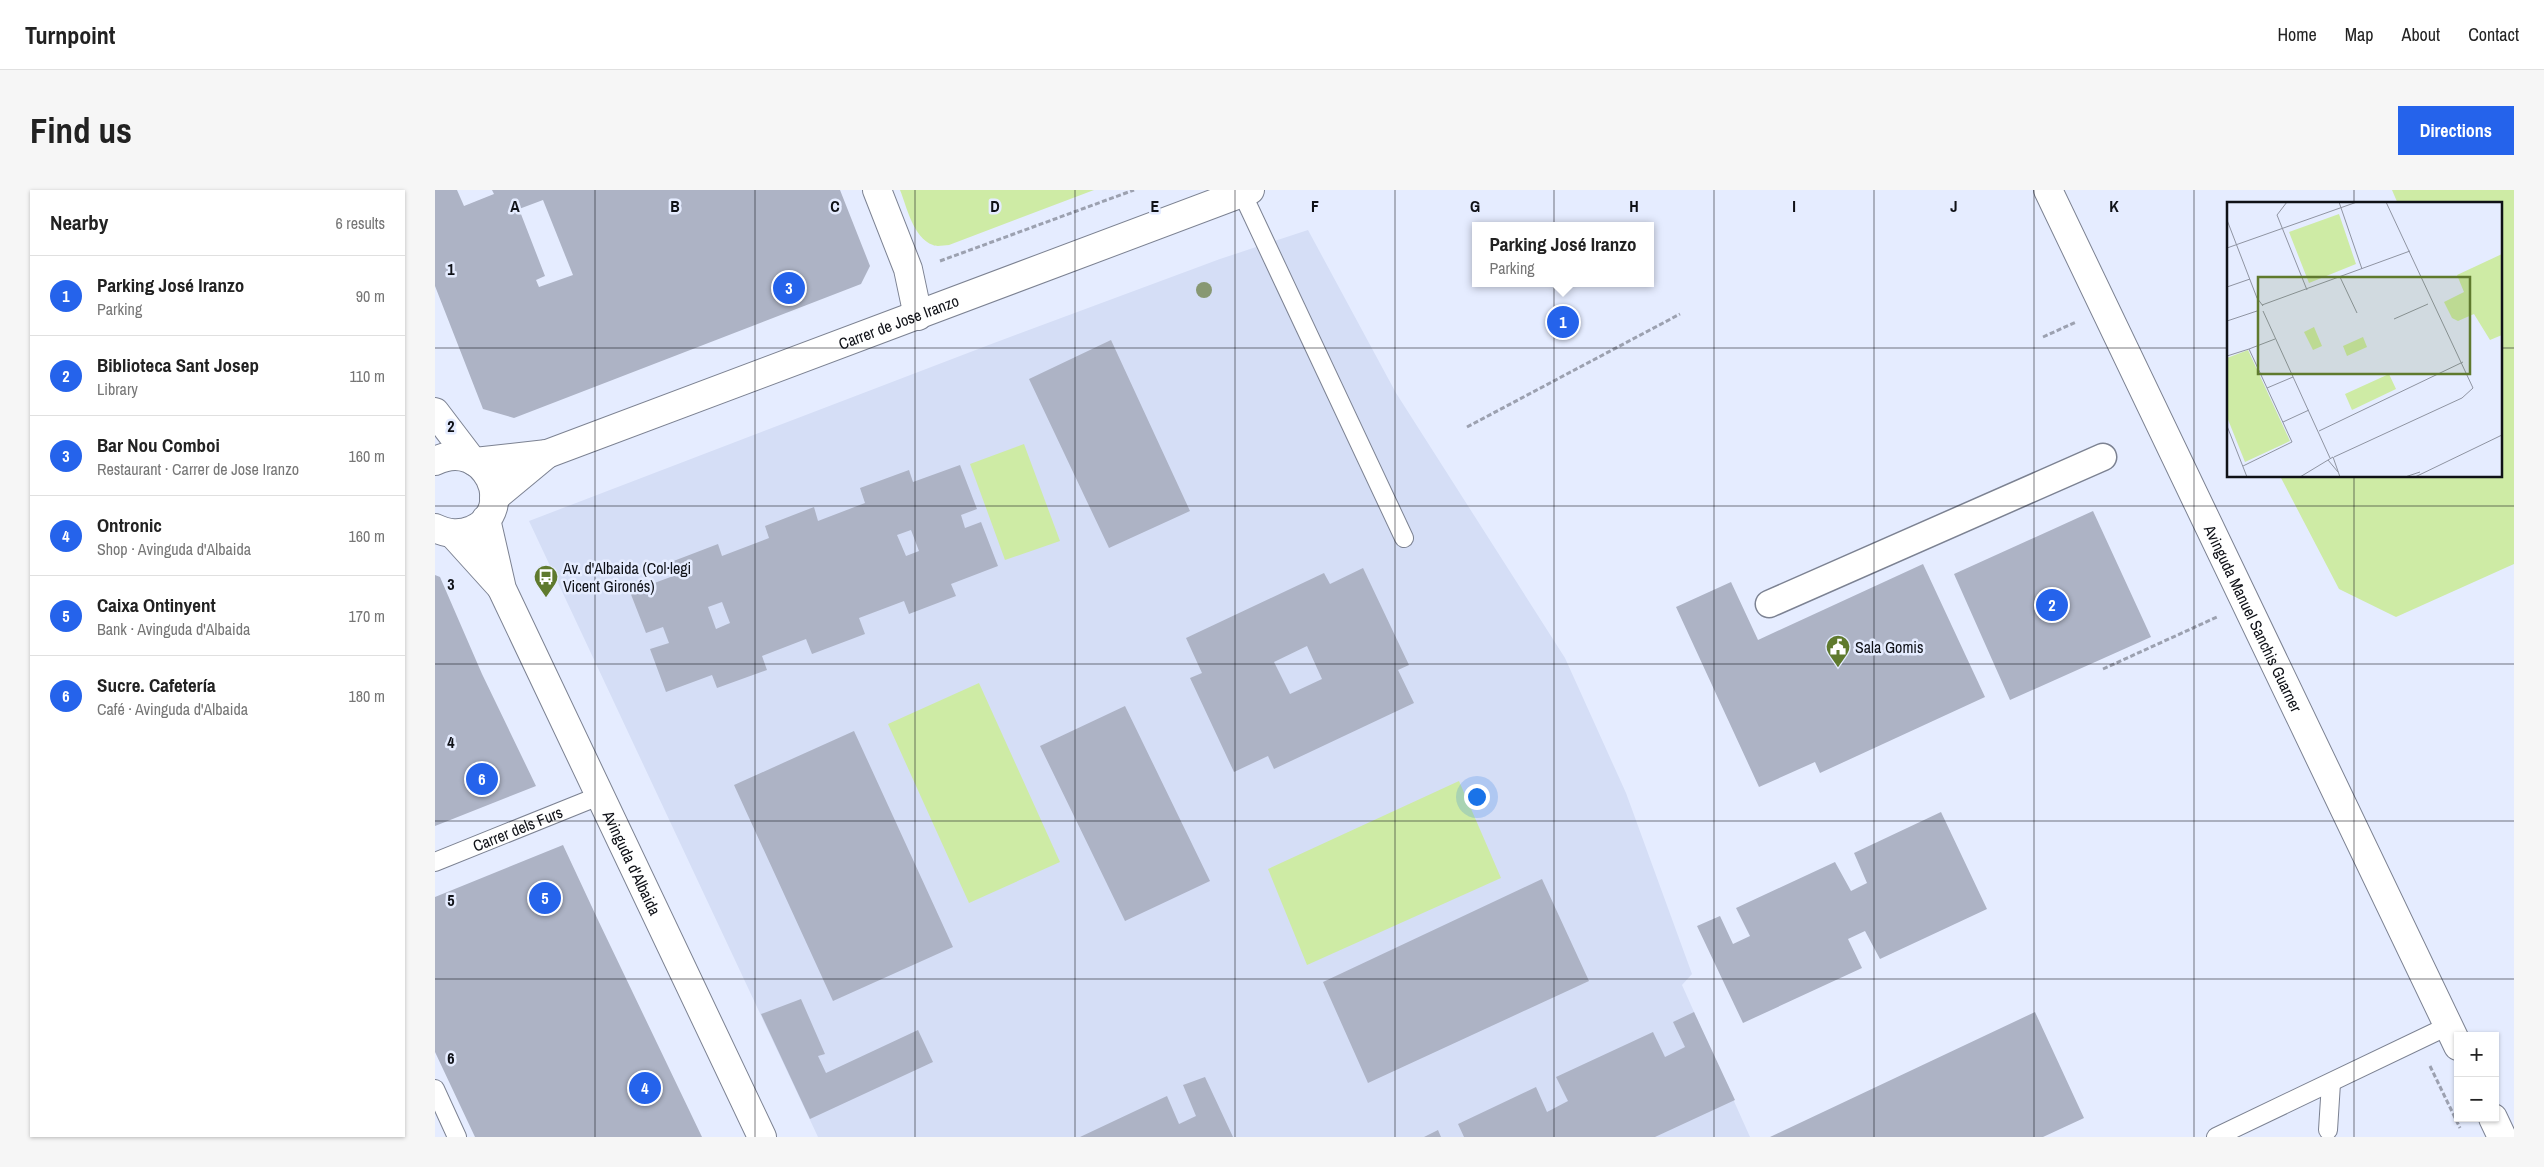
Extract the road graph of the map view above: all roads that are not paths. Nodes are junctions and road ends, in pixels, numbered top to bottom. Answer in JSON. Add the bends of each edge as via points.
{"nodes":[{"id":1,"x":877,"y":190,"type":"edge"},
{"id":2,"x":2048,"y":190,"type":"edge"},
{"id":3,"x":1246,"y":192,"type":"edge"},
{"id":4,"x":919,"y":316,"type":"junction"},
{"id":5,"x":435,"y":412,"type":"edge"},
{"id":6,"x":547,"y":454,"type":"junction"},
{"id":7,"x":2103,"y":457,"type":"dead end"},
{"id":8,"x":473,"y":460,"type":"junction"},
{"id":9,"x":435,"y":461,"type":"edge"},
{"id":10,"x":490,"y":508,"type":"junction"},
{"id":11,"x":444,"y":531,"type":"edge"},
{"id":12,"x":1404,"y":538,"type":"dead end"},
{"id":13,"x":502,"y":588,"type":"junction"},
{"id":14,"x":1769,"y":604,"type":"dead end"},
{"id":15,"x":599,"y":796,"type":"junction"},
{"id":16,"x":435,"y":862,"type":"edge"},
{"id":17,"x":2453,"y":1036,"type":"edge"},
{"id":18,"x":2331,"y":1083,"type":"junction"},
{"id":19,"x":435,"y":1088,"type":"edge"},
{"id":20,"x":2495,"y":1122,"type":"edge"},
{"id":21,"x":2328,"y":1130,"type":"dead end"},
{"id":22,"x":457,"y":1137,"type":"edge"},
{"id":23,"x":762,"y":1137,"type":"edge"},
{"id":24,"x":2216,"y":1137,"type":"edge"},
{"id":25,"x":2502,"y":1137,"type":"edge"}],
"edges":[{"from":1,"to":4,"type":"street","via":[[908,269]]},
{"from":2,"to":17,"type":"street","name":"Avinguda Manuel Sanchis Guarner"},
{"from":3,"to":4,"type":"street","name":"Carrer de Jose Iranzo"},
{"from":3,"to":12,"type":"lane"},
{"from":4,"to":6,"type":"street","name":"Carrer de Jose Iranzo"},
{"from":5,"to":8,"type":"street"},
{"from":6,"to":8,"type":"street","name":"Carrer de Jose Iranzo"},
{"from":6,"to":10,"type":"street","name":"Carrer de Jose Iranzo"},
{"from":7,"to":14,"type":"street"},
{"from":8,"to":9,"type":"street","name":"Carrer de Jose Iranzo","via":[[458,455]]},
{"from":8,"to":10,"type":"street","name":"Avinguda d'Albaida","via":[[489,475],[493,486]]},
{"from":10,"to":11,"type":"street","name":"Carrer de Jose Iranzo","via":[[477,527]]},
{"from":10,"to":13,"type":"street","name":"Avinguda d'Albaida"},
{"from":11,"to":13,"type":"street","name":"Avinguda d'Albaida"},
{"from":13,"to":15,"type":"street","name":"Avinguda d'Albaida"},
{"from":15,"to":16,"type":"lane","name":"Carrer dels Furs"},
{"from":15,"to":23,"type":"street","name":"Avinguda d'Albaida"},
{"from":17,"to":18,"type":"lane"},
{"from":18,"to":21,"type":"lane"},
{"from":18,"to":24,"type":"lane"},
{"from":19,"to":22,"type":"lane"},
{"from":20,"to":25,"type":"street"}]}
